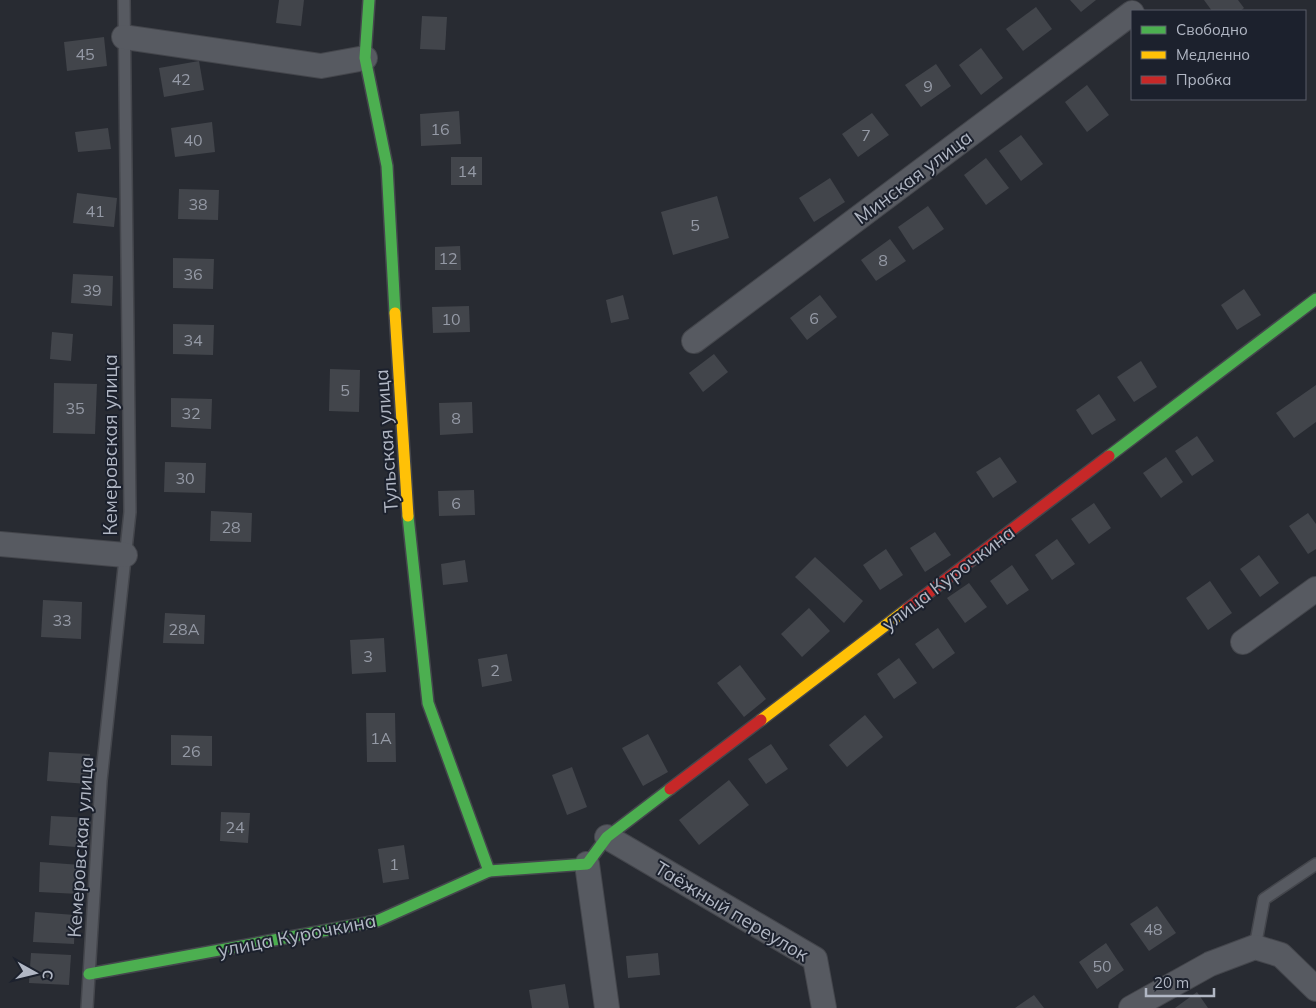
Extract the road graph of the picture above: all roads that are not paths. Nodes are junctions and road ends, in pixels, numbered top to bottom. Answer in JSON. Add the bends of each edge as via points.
{"nodes":[{"id":1,"x":124,"y":0,"type":"edge"},
{"id":2,"x":369,"y":0,"type":"edge"},
{"id":3,"x":1149,"y":0,"type":"edge"},
{"id":4,"x":1136,"y":10,"type":"edge"},
{"id":5,"x":1131,"y":13,"type":"edge"},
{"id":6,"x":124,"y":37,"type":"junction"},
{"id":7,"x":365,"y":58,"type":"junction"},
{"id":8,"x":1316,"y":299,"type":"edge"},
{"id":9,"x":694,"y":341,"type":"dead end"},
{"id":10,"x":0,"y":544,"type":"edge"},
{"id":11,"x":125,"y":555,"type":"junction"},
{"id":12,"x":1316,"y":589,"type":"edge"},
{"id":13,"x":1243,"y":642,"type":"dead end"},
{"id":14,"x":607,"y":837,"type":"junction"},
{"id":15,"x":587,"y":864,"type":"junction"},
{"id":16,"x":1316,"y":864,"type":"edge"},
{"id":17,"x":490,"y":871,"type":"junction"},
{"id":18,"x":1255,"y":947,"type":"junction"},
{"id":19,"x":89,"y":974,"type":"junction"},
{"id":20,"x":1316,"y":989,"type":"edge"},
{"id":21,"x":87,"y":1008,"type":"edge"},
{"id":22,"x":607,"y":1008,"type":"edge"},
{"id":23,"x":824,"y":1008,"type":"edge"},
{"id":24,"x":1131,"y":1008,"type":"edge"}],
"edges":[{"from":1,"to":6,"type":"lane","name":"Кемеровская улица"},
{"from":2,"to":7,"type":"street","name":"Тульская улица"},
{"from":3,"to":4,"type":"street","name":"Минская улица"},
{"from":5,"to":9,"type":"street","name":"Минская улица"},
{"from":6,"to":7,"type":"street","via":[[321,66]]},
{"from":6,"to":11,"type":"lane","name":"Кемеровская улица","via":[[130,512]]},
{"from":7,"to":17,"type":"street","name":"Тульская улица","via":[[387,166],[406,492],[428,703]]},
{"from":8,"to":14,"type":"street","name":"улица Курочкина"},
{"from":10,"to":11,"type":"street"},
{"from":11,"to":19,"type":"lane","name":"Кемеровская улица","via":[[101,781]]},
{"from":12,"to":13,"type":"street"},
{"from":14,"to":15,"type":"street","name":"улица Курочкина"},
{"from":14,"to":23,"type":"street","name":"Таёжный переулок","via":[[815,959]]},
{"from":15,"to":17,"type":"street","name":"улица Курочкина"},
{"from":15,"to":22,"type":"street"},
{"from":16,"to":18,"type":"lane","via":[[1264,899]]},
{"from":17,"to":19,"type":"street","name":"улица Курочкина","via":[[377,922]]},
{"from":18,"to":20,"type":"street","via":[[1281,955]]},
{"from":18,"to":24,"type":"street","via":[[1210,964]]},
{"from":19,"to":21,"type":"lane","name":"Кемеровская улица"}]}
